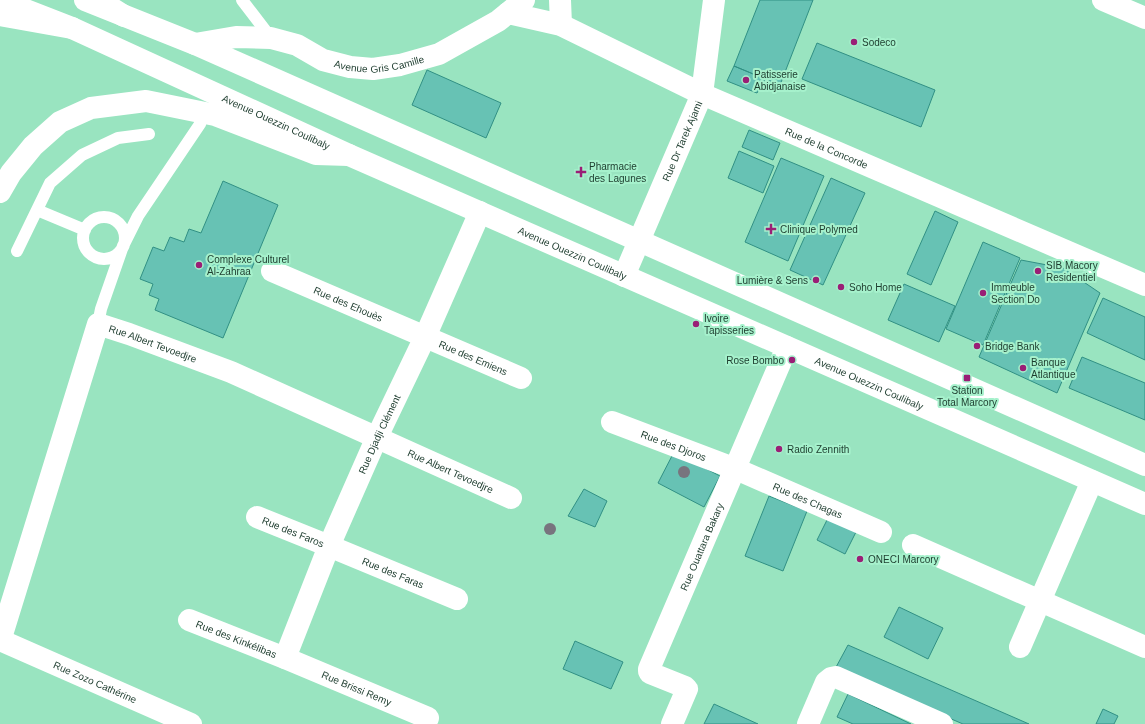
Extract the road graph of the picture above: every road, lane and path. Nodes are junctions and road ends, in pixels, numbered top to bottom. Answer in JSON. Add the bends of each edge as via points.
{"nodes":[{"id":1,"x":0,"y":0,"type":"edge"},
{"id":2,"x":85,"y":0,"type":"edge"},
{"id":3,"x":99,"y":0,"type":"edge"},
{"id":4,"x":242,"y":0,"type":"edge"},
{"id":5,"x":524,"y":0,"type":"edge"},
{"id":6,"x":560,"y":0,"type":"edge"},
{"id":7,"x":714,"y":0,"type":"edge"},
{"id":8,"x":1103,"y":0,"type":"edge"},
{"id":9,"x":508,"y":13,"type":"junction"},
{"id":10,"x":0,"y":15,"type":"edge"},
{"id":11,"x":124,"y":16,"type":"junction"},
{"id":12,"x":1145,"y":18,"type":"edge"},
{"id":13,"x":561,"y":25,"type":"junction"},
{"id":14,"x":72,"y":28,"type":"junction"},
{"id":15,"x":271,"y":38,"type":"junction"},
{"id":16,"x":195,"y":44,"type":"junction"},
{"id":17,"x":702,"y":94,"type":"junction"},
{"id":18,"x":204,"y":112,"type":"junction"},
{"id":19,"x":149,"y":134,"type":"dead end"},
{"id":20,"x":349,"y":155,"type":"junction"},
{"id":21,"x":0,"y":192,"type":"edge"},
{"id":22,"x":37,"y":210,"type":"junction"},
{"id":23,"x":480,"y":212,"type":"junction"},
{"id":24,"x":85,"y":230,"type":"junction"},
{"id":25,"x":639,"y":241,"type":"junction"},
{"id":26,"x":123,"y":246,"type":"junction"},
{"id":27,"x":17,"y":251,"type":"dead end"},
{"id":28,"x":272,"y":271,"type":"dead end"},
{"id":29,"x":624,"y":276,"type":"junction"},
{"id":30,"x":1145,"y":285,"type":"edge"},
{"id":31,"x":98,"y":324,"type":"junction"},
{"id":32,"x":425,"y":337,"type":"junction"},
{"id":33,"x":787,"y":347,"type":"junction"},
{"id":34,"x":521,"y":378,"type":"dead end"},
{"id":35,"x":612,"y":422,"type":"dead end"},
{"id":36,"x":377,"y":437,"type":"junction"},
{"id":37,"x":1145,"y":465,"type":"edge"},
{"id":38,"x":736,"y":469,"type":"junction"},
{"id":39,"x":1092,"y":481,"type":"junction"},
{"id":40,"x":511,"y":498,"type":"dead end"},
{"id":41,"x":1145,"y":504,"type":"edge"},
{"id":42,"x":257,"y":517,"type":"dead end"},
{"id":43,"x":881,"y":532,"type":"dead end"},
{"id":44,"x":912,"y":545,"type":"dead end"},
{"id":45,"x":329,"y":546,"type":"junction"},
{"id":46,"x":457,"y":600,"type":"dead end"},
{"id":47,"x":1040,"y":601,"type":"junction"},
{"id":48,"x":189,"y":620,"type":"dead end"},
{"id":49,"x":0,"y":640,"type":"edge"},
{"id":50,"x":1145,"y":647,"type":"edge"},
{"id":51,"x":1020,"y":648,"type":"dead end"},
{"id":52,"x":285,"y":658,"type":"junction"},
{"id":53,"x":428,"y":718,"type":"dead end"},
{"id":54,"x":191,"y":724,"type":"edge"},
{"id":55,"x":672,"y":724,"type":"edge"},
{"id":56,"x":808,"y":724,"type":"edge"},
{"id":57,"x":942,"y":724,"type":"edge"}],
"edges":[{"from":1,"to":14,"type":"main road","name":"Avenue Ouezzin Coulibaly"},
{"from":2,"to":11,"type":"main road"},
{"from":3,"to":11,"type":"main road"},
{"from":4,"to":15,"type":"lane"},
{"from":5,"to":9,"type":"main road","name":"Avenue Gris Camille"},
{"from":6,"to":13,"type":"main road"},
{"from":7,"to":17,"type":"main road","name":"Rue Dr Tarek Ajami"},
{"from":8,"to":12,"type":"main road"},
{"from":9,"to":13,"type":"main road","name":"Rue de la Concorde"},
{"from":9,"to":15,"type":"main road","name":"Avenue Gris Camille","via":[[439,54],[400,66],[373,69],[350,67],[323,60],[297,45]]},
{"from":10,"to":14,"type":"main road"},
{"from":11,"to":16,"type":"main road"},
{"from":13,"to":17,"type":"main road","name":"Rue de la Concorde"},
{"from":14,"to":20,"type":"main road","name":"Avenue Ouezzin Coulibaly"},
{"from":15,"to":16,"type":"main road","name":"Avenue Gris Camille","via":[[236,37]]},
{"from":16,"to":25,"type":"main road"},
{"from":17,"to":25,"type":"main road","name":"Rue Dr Tarek Ajami"},
{"from":17,"to":30,"type":"main road","name":"Rue de la Concorde"},
{"from":18,"to":20,"type":"main road","via":[[316,154]]},
{"from":18,"to":21,"type":"main road","via":[[146,101],[91,108],[60,122],[38,141],[11,173]]},
{"from":18,"to":26,"type":"lane","via":[[200,124],[138,216]]},
{"from":19,"to":22,"type":"lane","via":[[118,138],[82,155],[50,183]]},
{"from":20,"to":23,"type":"main road","name":"Avenue Ouezzin Coulibaly"},
{"from":22,"to":24,"type":"lane"},
{"from":22,"to":27,"type":"lane"},
{"from":23,"to":29,"type":"main road","name":"Avenue Ouezzin Coulibaly"},
{"from":23,"to":32,"type":"main road","name":"Rue Djadji Clément"},
{"from":24,"to":26,"type":"lane","via":[[96,219],[112,219],[123,230]]},
{"from":24,"to":26,"type":"lane","via":[[85,246],[96,258],[112,258]]},
{"from":25,"to":29,"type":"main road","name":"Rue Dr Tarek Ajami"},
{"from":25,"to":37,"type":"main road"},
{"from":26,"to":31,"type":"lane"},
{"from":28,"to":32,"type":"main road","name":"Rue des Ehouès"},
{"from":29,"to":33,"type":"main road","name":"Avenue Ouezzin Coulibaly"},
{"from":31,"to":36,"type":"main road","name":"Rue Albert Tevoedjre","via":[[230,372]]},
{"from":31,"to":49,"type":"main road","name":"Rue Albert Tevoedjre"},
{"from":32,"to":34,"type":"main road","name":"Rue des Emiens"},
{"from":32,"to":36,"type":"main road","name":"Rue Djadji Clément"},
{"from":33,"to":38,"type":"main road","name":"Rue Ouattara Bakary"},
{"from":33,"to":39,"type":"main road","name":"Avenue Ouezzin Coulibaly"},
{"from":35,"to":38,"type":"main road","name":"Rue des Djoros"},
{"from":36,"to":40,"type":"main road","name":"Rue Albert Tevoedjre"},
{"from":36,"to":45,"type":"main road","name":"Rue Djadji Clément"},
{"from":38,"to":43,"type":"main road","name":"Rue des Chagas"},
{"from":38,"to":55,"type":"main road","name":"Rue Ouattara Bakary","via":[[649,669],[650,673],[687,689]]},
{"from":39,"to":41,"type":"main road","name":"Avenue Ouezzin Coulibaly"},
{"from":39,"to":47,"type":"main road"},
{"from":42,"to":45,"type":"main road","name":"Rue des Faros"},
{"from":44,"to":47,"type":"main road"},
{"from":45,"to":46,"type":"main road","name":"Rue des Faras"},
{"from":45,"to":52,"type":"main road","name":"Rue Djadji Clément"},
{"from":47,"to":50,"type":"main road"},
{"from":47,"to":51,"type":"main road"},
{"from":48,"to":52,"type":"main road","name":"Rue des Kinkélibas"},
{"from":49,"to":54,"type":"main road","name":"Rue Zozo Cathérine"},
{"from":52,"to":53,"type":"main road","name":"Rue Brissi Remy"},
{"from":56,"to":57,"type":"main road","via":[[826,682],[836,677]]}]}
